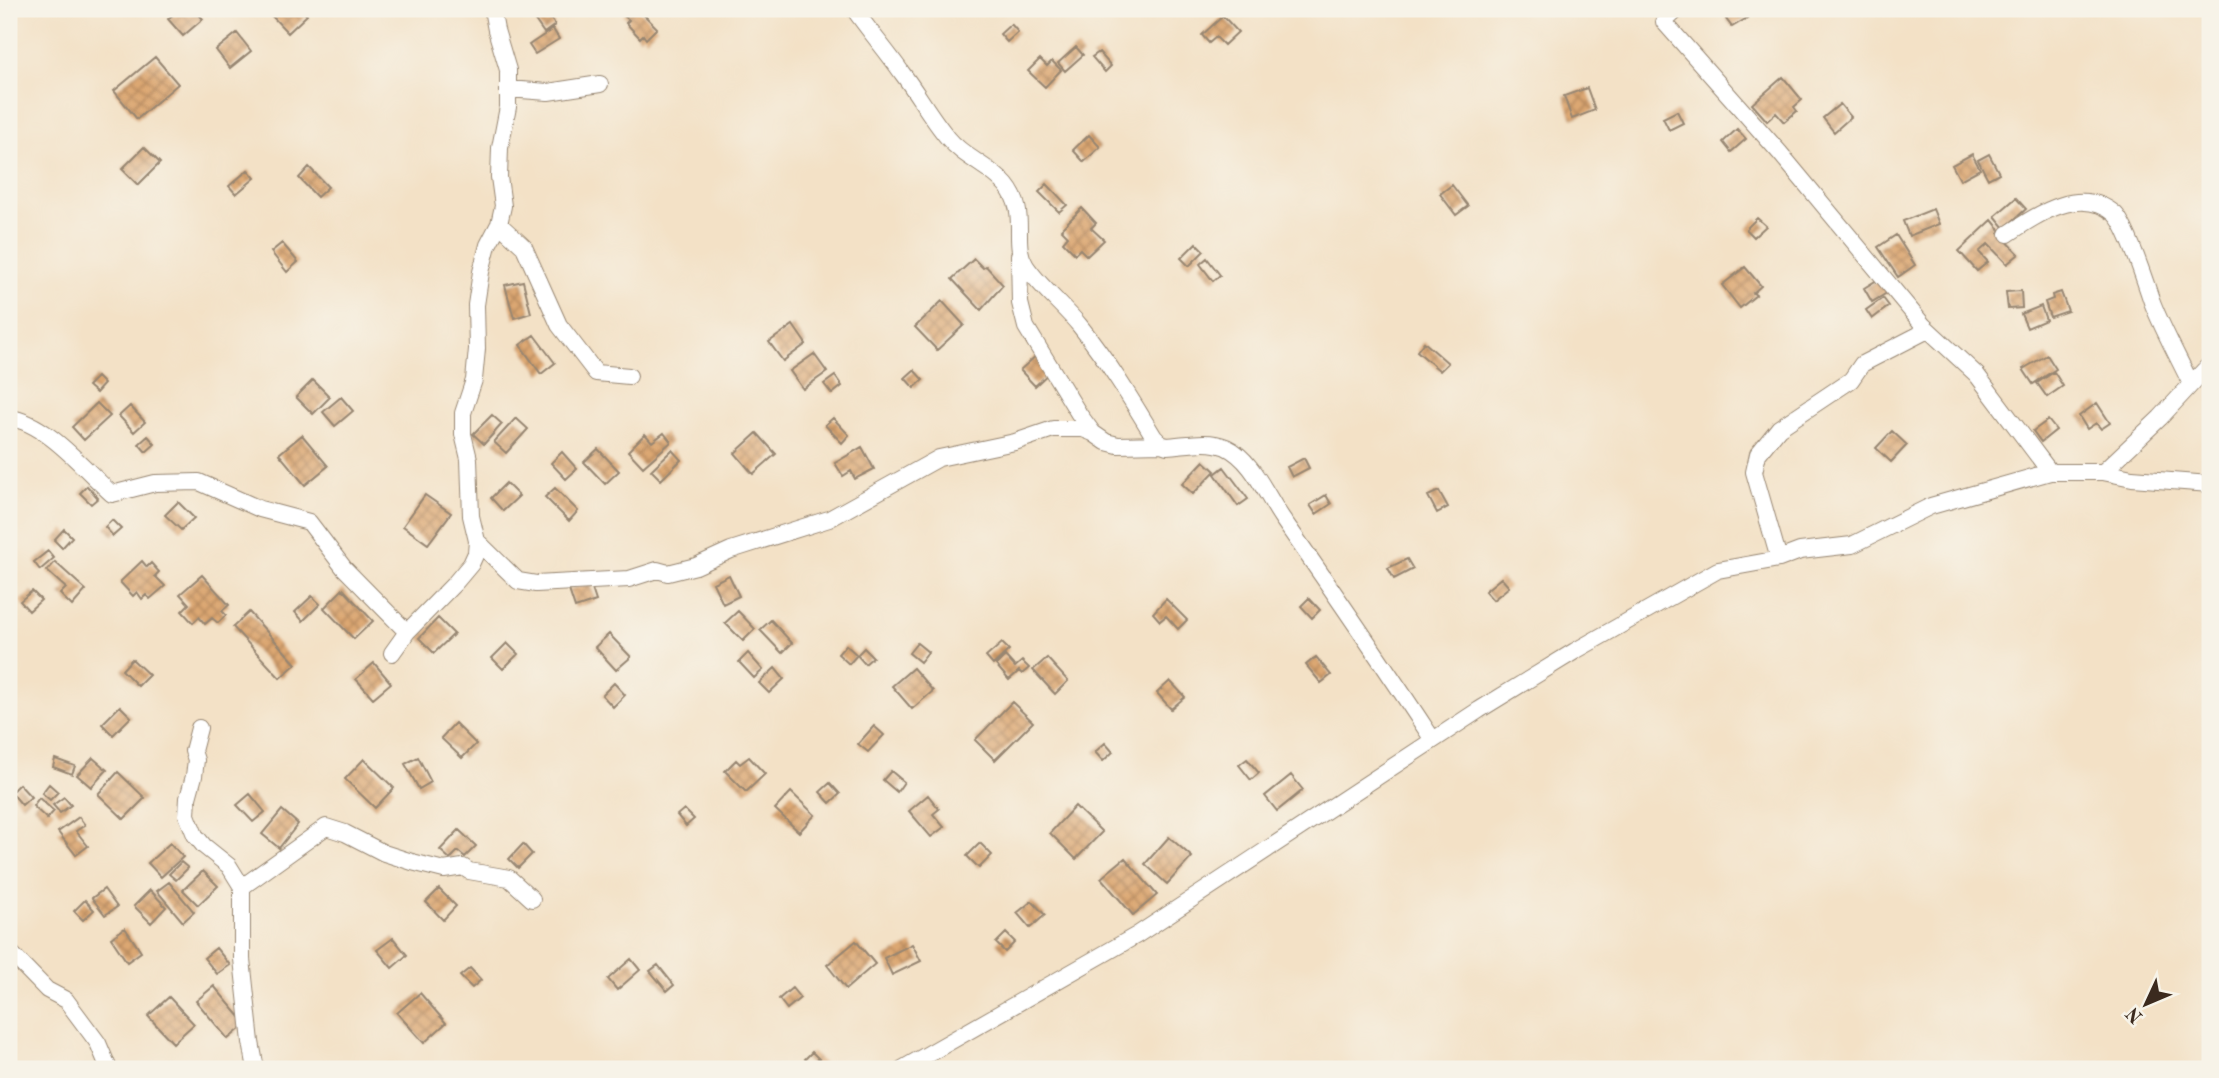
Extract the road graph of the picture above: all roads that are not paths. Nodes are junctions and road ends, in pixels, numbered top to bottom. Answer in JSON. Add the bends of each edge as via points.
{"nodes":[{"id":1,"x":492,"y":9,"type":"edge"},
{"id":2,"x":853,"y":9,"type":"edge"},
{"id":3,"x":1678,"y":9,"type":"edge"},
{"id":4,"x":600,"y":84,"type":"dead end"},
{"id":5,"x":508,"y":89,"type":"junction"},
{"id":6,"x":499,"y":224,"type":"junction"},
{"id":7,"x":2008,"y":234,"type":"dead end"},
{"id":8,"x":1018,"y":246,"type":"junction"},
{"id":9,"x":1928,"y":330,"type":"junction"},
{"id":10,"x":2210,"y":364,"type":"edge"},
{"id":11,"x":629,"y":376,"type":"dead end"},
{"id":12,"x":2191,"y":384,"type":"junction"},
{"id":13,"x":9,"y":418,"type":"edge"},
{"id":14,"x":1093,"y":433,"type":"junction"},
{"id":15,"x":1161,"y":444,"type":"junction"},
{"id":16,"x":2050,"y":472,"type":"junction"},
{"id":17,"x":2103,"y":472,"type":"junction"},
{"id":18,"x":2210,"y":484,"type":"edge"},
{"id":19,"x":477,"y":541,"type":"junction"},
{"id":20,"x":1779,"y":559,"type":"junction"},
{"id":21,"x":407,"y":632,"type":"junction"},
{"id":22,"x":392,"y":653,"type":"dead end"},
{"id":23,"x":199,"y":728,"type":"dead end"},
{"id":24,"x":1433,"y":740,"type":"junction"},
{"id":25,"x":242,"y":887,"type":"junction"},
{"id":26,"x":532,"y":899,"type":"dead end"},
{"id":27,"x":9,"y":951,"type":"edge"},
{"id":28,"x":109,"y":1069,"type":"edge"},
{"id":29,"x":256,"y":1069,"type":"edge"},
{"id":30,"x":902,"y":1069,"type":"edge"}],
"edges":[{"from":1,"to":5,"type":"street","via":[[508,70]]},
{"from":2,"to":8,"type":"street","via":[[947,138],[1004,183],[1015,198],[1020,221]]},
{"from":3,"to":9,"type":"street","via":[[1664,22]]},
{"from":4,"to":5,"type":"street","via":[[548,92]]},
{"from":5,"to":6,"type":"street","via":[[500,149],[503,206]]},
{"from":6,"to":11,"type":"street","via":[[524,247],[559,325],[596,373]]},
{"from":6,"to":19,"type":"street","via":[[481,271],[474,380],[463,412]]},
{"from":7,"to":12,"type":"street","via":[[2061,204],[2094,203],[2116,215]]},
{"from":8,"to":14,"type":"street","via":[[1020,303],[1026,327]]},
{"from":8,"to":15,"type":"street","via":[[1025,264],[1081,327]]},
{"from":9,"to":16,"type":"street","via":[[1977,375]]},
{"from":9,"to":20,"type":"street","via":[[1862,364],[1851,380],[1779,428],[1758,454],[1754,472]]},
{"from":10,"to":12,"type":"street"},
{"from":12,"to":17,"type":"street"},
{"from":13,"to":21,"type":"street","via":[[19,419],[60,444],[112,495],[155,483],[199,482],[260,509],[309,522],[344,568]]},
{"from":14,"to":15,"type":"street","via":[[1118,445]]},
{"from":14,"to":19,"type":"street","via":[[1053,429],[939,458],[829,519],[668,573],[657,570],[629,579],[536,584],[518,581]]},
{"from":15,"to":24,"type":"street","via":[[1213,443],[1226,447],[1253,472]]},
{"from":16,"to":17,"type":"street"},
{"from":16,"to":20,"type":"street","via":[[1931,506],[1852,545],[1800,551]]},
{"from":17,"to":18,"type":"street"},
{"from":19,"to":21,"type":"street","via":[[471,564]]},
{"from":20,"to":24,"type":"street","via":[[1718,570],[1575,651]]},
{"from":21,"to":22,"type":"street"},
{"from":23,"to":25,"type":"street","via":[[187,814],[195,835],[229,866]]},
{"from":24,"to":30,"type":"street","via":[[1137,935]]},
{"from":25,"to":26,"type":"street","via":[[326,827],[412,862],[509,878]]},
{"from":25,"to":29,"type":"street","via":[[244,981]]},
{"from":27,"to":28,"type":"street","via":[[47,990],[66,1000],[98,1043]]}]}
